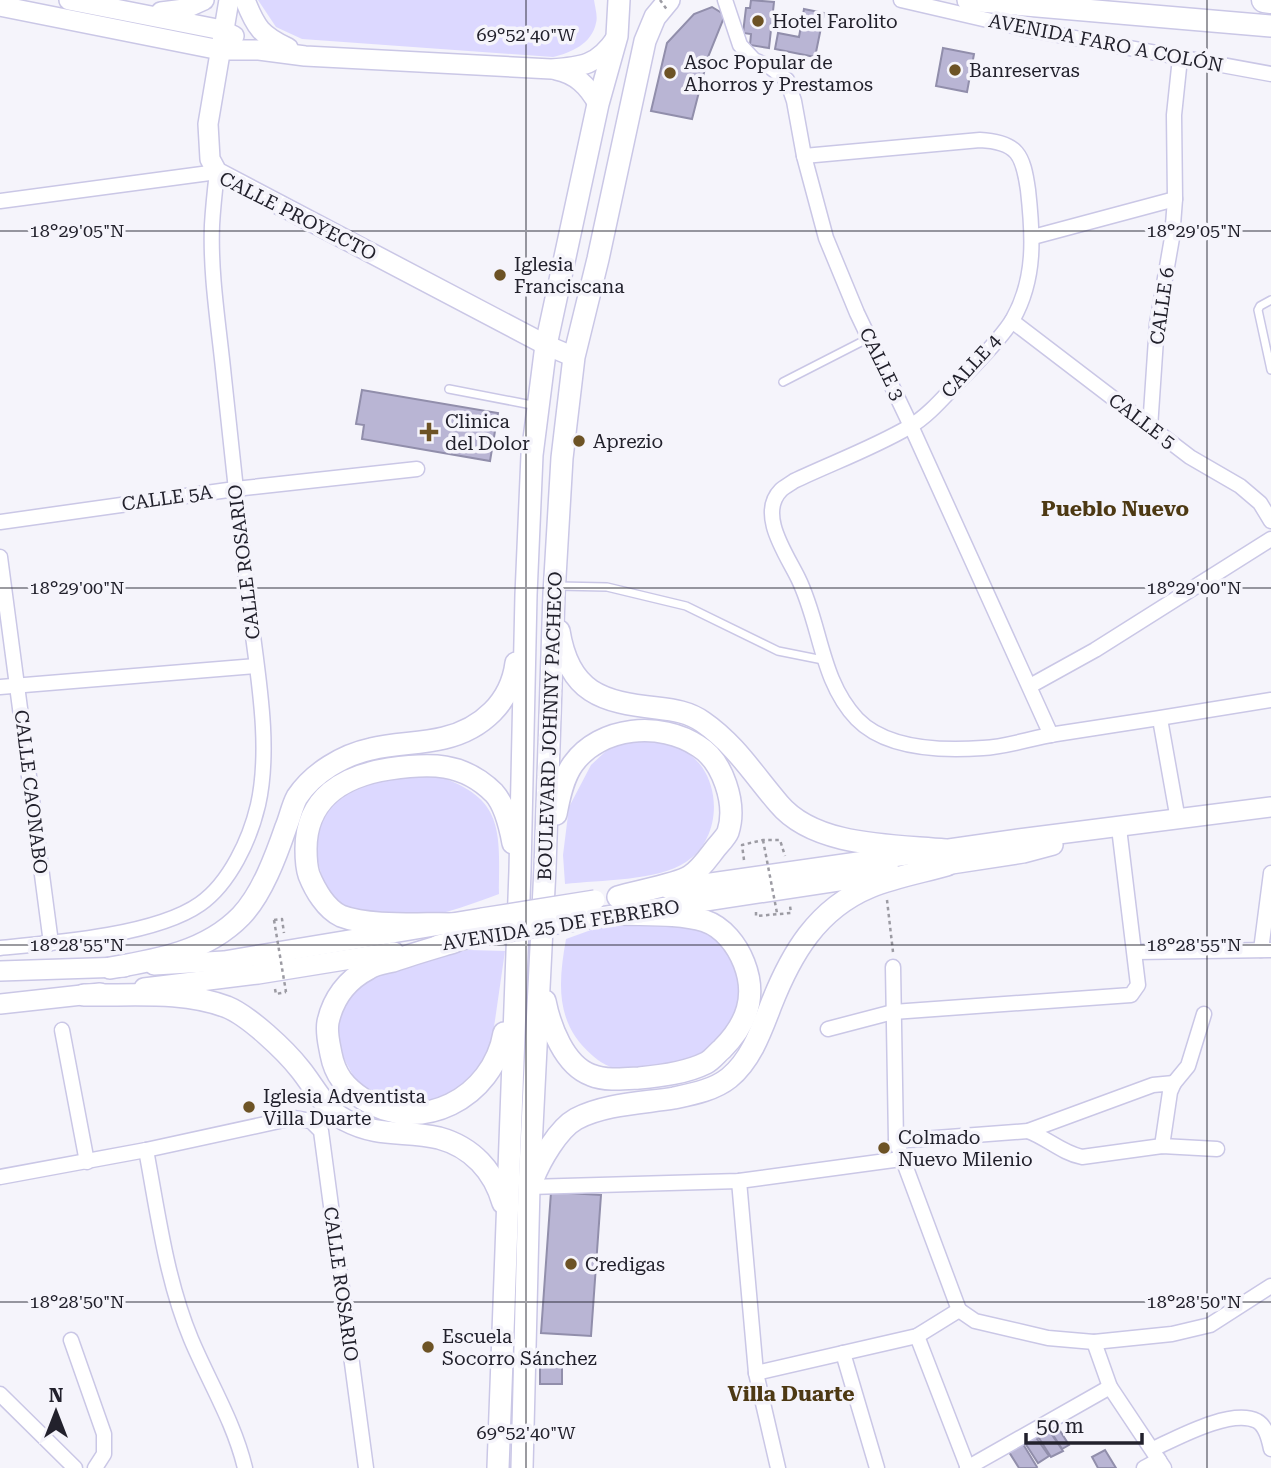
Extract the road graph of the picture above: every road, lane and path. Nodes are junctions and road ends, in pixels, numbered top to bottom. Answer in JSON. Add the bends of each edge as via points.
{"nodes":[{"id":1,"x":69,"y":0,"type":"edge"},
{"id":2,"x":204,"y":0,"type":"edge"},
{"id":3,"x":229,"y":0,"type":"edge"},
{"id":4,"x":245,"y":0,"type":"edge"},
{"id":5,"x":619,"y":0,"type":"edge"},
{"id":6,"x":660,"y":0,"type":"edge"},
{"id":7,"x":725,"y":0,"type":"edge"},
{"id":8,"x":901,"y":0,"type":"edge"},
{"id":9,"x":968,"y":0,"type":"edge"},
{"id":10,"x":1264,"y":0,"type":"edge"},
{"id":11,"x":1271,"y":1,"type":"edge"},
{"id":12,"x":669,"y":5,"type":"edge"},
{"id":13,"x":0,"y":6,"type":"edge"},
{"id":14,"x":124,"y":10,"type":"junction"},
{"id":15,"x":1271,"y":26,"type":"edge"},
{"id":16,"x":222,"y":30,"type":"junction"},
{"id":17,"x":617,"y":36,"type":"junction"},
{"id":18,"x":219,"y":50,"type":"junction"},
{"id":19,"x":260,"y":50,"type":"junction"},
{"id":20,"x":305,"y":56,"type":"junction"},
{"id":21,"x":1180,"y":58,"type":"junction"},
{"id":22,"x":551,"y":69,"type":"junction"},
{"id":23,"x":1271,"y":74,"type":"edge"},
{"id":24,"x":598,"y":104,"type":"junction"},
{"id":25,"x":804,"y":156,"type":"junction"},
{"id":26,"x":217,"y":172,"type":"junction"},
{"id":27,"x":1175,"y":199,"type":"junction"},
{"id":28,"x":0,"y":201,"type":"edge"},
{"id":29,"x":1033,"y":237,"type":"junction"},
{"id":30,"x":1271,"y":300,"type":"edge"},
{"id":31,"x":1012,"y":321,"type":"junction"},
{"id":32,"x":869,"y":338,"type":"junction"},
{"id":33,"x":546,"y":345,"type":"junction"},
{"id":34,"x":574,"y":357,"type":"junction"},
{"id":35,"x":1271,"y":370,"type":"edge"},
{"id":36,"x":783,"y":382,"type":"dead end"},
{"id":37,"x":449,"y":389,"type":"dead end"},
{"id":38,"x":538,"y":406,"type":"junction"},
{"id":39,"x":911,"y":426,"type":"junction"},
{"id":40,"x":1150,"y":428,"type":"junction"},
{"id":41,"x":417,"y":469,"type":"dead end"},
{"id":42,"x":235,"y":489,"type":"junction"},
{"id":43,"x":1266,"y":499,"type":"edge"},
{"id":44,"x":1271,"y":521,"type":"edge"},
{"id":45,"x":0,"y":522,"type":"edge"},
{"id":46,"x":1271,"y":539,"type":"edge"},
{"id":47,"x":0,"y":557,"type":"edge"},
{"id":48,"x":554,"y":590,"type":"junction"},
{"id":49,"x":526,"y":595,"type":"junction"},
{"id":50,"x":823,"y":660,"type":"junction"},
{"id":51,"x":256,"y":666,"type":"junction"},
{"id":52,"x":17,"y":685,"type":"junction"},
{"id":53,"x":1030,"y":686,"type":"junction"},
{"id":54,"x":0,"y":687,"type":"edge"},
{"id":55,"x":1271,"y":700,"type":"edge"},
{"id":56,"x":1160,"y":719,"type":"junction"},
{"id":57,"x":1051,"y":735,"type":"junction"},
{"id":58,"x":1271,"y":807,"type":"edge"},
{"id":59,"x":1178,"y":820,"type":"junction"},
{"id":60,"x":1119,"y":828,"type":"junction"},
{"id":61,"x":763,"y":840,"type":"junction"},
{"id":62,"x":946,"y":857,"type":"junction"},
{"id":63,"x":545,"y":868,"type":"junction"},
{"id":64,"x":520,"y":872,"type":"junction"},
{"id":65,"x":790,"y":872,"type":"junction"},
{"id":66,"x":1271,"y":873,"type":"edge"},
{"id":67,"x":747,"y":878,"type":"junction"},
{"id":68,"x":883,"y":883,"type":"junction"},
{"id":69,"x":619,"y":905,"type":"junction"},
{"id":70,"x":776,"y":913,"type":"dead end"},
{"id":71,"x":283,"y":929,"type":"dead end"},
{"id":72,"x":454,"y":933,"type":"junction"},
{"id":73,"x":51,"y":943,"type":"junction"},
{"id":74,"x":0,"y":948,"type":"edge"},
{"id":75,"x":1266,"y":950,"type":"edge"},
{"id":76,"x":1135,"y":952,"type":"junction"},
{"id":77,"x":893,"y":967,"type":"joint"},
{"id":78,"x":110,"y":968,"type":"junction"},
{"id":79,"x":0,"y":971,"type":"edge"},
{"id":80,"x":514,"y":976,"type":"junction"},
{"id":81,"x":539,"y":976,"type":"junction"},
{"id":82,"x":274,"y":984,"type":"dead end"},
{"id":83,"x":84,"y":995,"type":"junction"},
{"id":84,"x":0,"y":1004,"type":"edge"},
{"id":85,"x":893,"y":1012,"type":"junction"},
{"id":86,"x":1204,"y":1014,"type":"dead end"},
{"id":87,"x":828,"y":1029,"type":"dead end"},
{"id":88,"x":62,"y":1030,"type":"dead end"},
{"id":89,"x":1174,"y":1083,"type":"junction"},
{"id":90,"x":1028,"y":1131,"type":"junction"},
{"id":91,"x":896,"y":1140,"type":"junction"},
{"id":92,"x":1162,"y":1146,"type":"junction"},
{"id":93,"x":1217,"y":1149,"type":"dead end"},
{"id":94,"x":146,"y":1150,"type":"junction"},
{"id":95,"x":901,"y":1159,"type":"junction"},
{"id":96,"x":87,"y":1162,"type":"junction"},
{"id":97,"x":0,"y":1177,"type":"edge"},
{"id":98,"x":738,"y":1181,"type":"junction"},
{"id":99,"x":529,"y":1187,"type":"junction"},
{"id":100,"x":506,"y":1215,"type":"junction"},
{"id":101,"x":1271,"y":1286,"type":"edge"},
{"id":102,"x":959,"y":1310,"type":"junction"},
{"id":103,"x":917,"y":1336,"type":"junction"},
{"id":104,"x":71,"y":1339,"type":"dead end"},
{"id":105,"x":1094,"y":1342,"type":"junction"},
{"id":106,"x":843,"y":1353,"type":"junction"},
{"id":107,"x":756,"y":1373,"type":"junction"},
{"id":108,"x":1110,"y":1387,"type":"junction"},
{"id":109,"x":0,"y":1394,"type":"edge"},
{"id":110,"x":1271,"y":1449,"type":"edge"},
{"id":111,"x":1159,"y":1459,"type":"edge"},
{"id":112,"x":75,"y":1468,"type":"edge"},
{"id":113,"x":95,"y":1468,"type":"edge"},
{"id":114,"x":245,"y":1468,"type":"edge"},
{"id":115,"x":366,"y":1468,"type":"edge"},
{"id":116,"x":498,"y":1468,"type":"edge"},
{"id":117,"x":522,"y":1468,"type":"edge"},
{"id":118,"x":778,"y":1468,"type":"edge"},
{"id":119,"x":877,"y":1468,"type":"edge"},
{"id":120,"x":968,"y":1468,"type":"edge"},
{"id":121,"x":1144,"y":1468,"type":"edge"}],
"edges":[{"from":1,"to":14,"type":"main road"},
{"from":2,"to":14,"type":"main road","via":[[184,9]]},
{"from":3,"to":16,"type":"main road","name":"CALLE ROSARIO"},
{"from":4,"to":20,"type":"main road","via":[[266,37]]},
{"from":5,"to":17,"type":"main road","name":"BOULEVARD JOHNNY PACHECO"},
{"from":6,"to":12,"type":"path","bridge":true},
{"from":7,"to":25,"type":"street","name":"CALLE 3","via":[[740,45],[754,60],[787,80]]},
{"from":8,"to":21,"type":"street","name":"AVENIDA FARO A COLÓN"},
{"from":9,"to":15,"type":"main road"},
{"from":10,"to":11,"type":"highway"},
{"from":12,"to":34,"type":"main road","name":"BOULEVARD JOHNNY PACHECO","via":[[655,17],[645,41]]},
{"from":13,"to":18,"type":"main road"},
{"from":14,"to":16,"type":"main road"},
{"from":16,"to":18,"type":"main road","name":"CALLE ROSARIO"},
{"from":16,"to":19,"type":"main road"},
{"from":17,"to":22,"type":"main road","via":[[607,51],[589,64]]},
{"from":17,"to":24,"type":"main road","name":"BOULEVARD JOHNNY PACHECO"},
{"from":18,"to":19,"type":"main road"},
{"from":18,"to":26,"type":"main road","name":"CALLE ROSARIO","via":[[208,133],[210,159]]},
{"from":19,"to":20,"type":"main road"},
{"from":20,"to":22,"type":"main road"},
{"from":21,"to":23,"type":"street","name":"AVENIDA FARO A COLÓN"},
{"from":21,"to":27,"type":"street","name":"CALLE 6","via":[[1174,116]]},
{"from":22,"to":24,"type":"main road","via":[[585,84]]},
{"from":24,"to":33,"type":"main road","name":"BOULEVARD JOHNNY PACHECO"},
{"from":25,"to":29,"type":"street","name":"CALLE 4","via":[[980,140],[1011,146],[1025,170]]},
{"from":25,"to":32,"type":"street","name":"CALLE 3","via":[[826,237]]},
{"from":26,"to":28,"type":"street","name":"CALLE PROYECTO"},
{"from":26,"to":33,"type":"main road","name":"CALLE PROYECTO"},
{"from":26,"to":42,"type":"street","name":"CALLE ROSARIO","via":[[214,276]]},
{"from":27,"to":29,"type":"street"},
{"from":27,"to":40,"type":"street","name":"CALLE 6","via":[[1157,324]]},
{"from":29,"to":31,"type":"street","name":"CALLE 4","via":[[1025,289]]},
{"from":30,"to":35,"type":"lane","via":[[1258,310]]},
{"from":31,"to":39,"type":"street","name":"CALLE 4"},
{"from":31,"to":40,"type":"street","name":"CALLE 5"},
{"from":32,"to":36,"type":"lane"},
{"from":32,"to":39,"type":"street","name":"CALLE 3"},
{"from":33,"to":34,"type":"main road","name":"CALLE PROYECTO"},
{"from":33,"to":38,"type":"main road","name":"BOULEVARD JOHNNY PACHECO"},
{"from":34,"to":48,"type":"main road","name":"BOULEVARD JOHNNY PACHECO"},
{"from":37,"to":38,"type":"lane"},
{"from":38,"to":49,"type":"main road","name":"BOULEVARD JOHNNY PACHECO","via":[[531,455]]},
{"from":39,"to":50,"type":"street","name":"CALLE 4","via":[[794,481],[774,502],[776,533],[810,601]]},
{"from":39,"to":53,"type":"street","name":"CALLE 3"},
{"from":40,"to":43,"type":"street","name":"CALLE 5","via":[[1190,457]]},
{"from":41,"to":42,"type":"street","name":"CALLE 5A"},
{"from":42,"to":45,"type":"street","name":"CALLE 5A"},
{"from":42,"to":51,"type":"street","name":"CALLE ROSARIO"},
{"from":43,"to":44,"type":"street","name":"CALLE 5"},
{"from":46,"to":53,"type":"street"},
{"from":47,"to":52,"type":"street","name":"CALLE CAONABO"},
{"from":48,"to":50,"type":"lane","via":[[607,587],[686,606],[779,651]]},
{"from":48,"to":62,"type":"main road","via":[[562,645],[572,672],[591,692],[621,704],[683,712],[702,721],[738,751],[781,807],[814,830],[839,839]]},
{"from":48,"to":63,"type":"main road","name":"BOULEVARD JOHNNY PACHECO"},
{"from":49,"to":64,"type":"main road","name":"BOULEVARD JOHNNY PACHECO"},
{"from":49,"to":78,"type":"main road","via":[[514,678],[495,712],[459,733],[372,748],[320,772],[297,798],[271,869],[242,915],[195,948]]},
{"from":50,"to":57,"type":"street","via":[[840,697],[858,720],[878,735],[943,748],[985,748]]},
{"from":51,"to":52,"type":"street"},
{"from":51,"to":73,"type":"street","name":"CALLE ROSARIO","via":[[263,765],[258,805],[244,844],[223,881],[202,903],[176,917]]},
{"from":52,"to":54,"type":"street"},
{"from":52,"to":73,"type":"street","name":"CALLE CAONABO"},
{"from":53,"to":57,"type":"street","name":"CALLE 3"},
{"from":55,"to":56,"type":"street"},
{"from":56,"to":57,"type":"street"},
{"from":56,"to":59,"type":"street"},
{"from":58,"to":59,"type":"main road","name":"AVENIDA 25 DE FEBRERO"},
{"from":59,"to":60,"type":"main road","name":"AVENIDA 25 DE FEBRERO"},
{"from":60,"to":62,"type":"main road","name":"AVENIDA 25 DE FEBRERO","via":[[1023,853]]},
{"from":60,"to":76,"type":"street"},
{"from":61,"to":65,"type":"path","via":[[780,840]]},
{"from":61,"to":67,"type":"path","via":[[742,845]]},
{"from":61,"to":70,"type":"path","bridge":true},
{"from":62,"to":65,"type":"main road","name":"AVENIDA 25 DE FEBRERO"},
{"from":62,"to":68,"type":"main road"},
{"from":62,"to":69,"type":"main road","name":"AVENIDA 25 DE FEBRERO"},
{"from":63,"to":69,"type":"main road","via":[[565,777],[586,749],[627,731],[666,732],[700,746],[721,772],[731,802],[727,833],[689,877]]},
{"from":63,"to":81,"type":"main road","name":"BOULEVARD JOHNNY PACHECO"},
{"from":64,"to":72,"type":"main road","via":[[496,795],[472,776],[442,765],[422,764],[350,778],[334,788],[319,803],[306,833],[306,868],[326,903],[340,916]]},
{"from":64,"to":80,"type":"main road","name":"BOULEVARD JOHNNY PACHECO"},
{"from":65,"to":67,"type":"main road","name":"AVENIDA 25 DE FEBRERO"},
{"from":66,"to":75,"type":"street"},
{"from":67,"to":69,"type":"main road","name":"AVENIDA 25 DE FEBRERO"},
{"from":68,"to":77,"type":"path"},
{"from":68,"to":99,"type":"main road","via":[[841,904],[809,931],[784,971],[754,1048],[729,1078],[690,1095],[601,1110],[574,1120],[540,1162]]},
{"from":69,"to":72,"type":"main road","name":"AVENIDA 25 DE FEBRERO","bridge":true},
{"from":69,"to":81,"type":"main road","via":[[705,921],[738,949],[750,977],[748,1014],[708,1062],[663,1076],[613,1079],[589,1075],[556,1038]]},
{"from":71,"to":82,"type":"path","bridge":true,"via":[[282,919],[274,920],[286,992],[276,993]]},
{"from":72,"to":78,"type":"main road","name":"AVENIDA 25 DE FEBRERO","via":[[224,961]]},
{"from":72,"to":80,"type":"main road","via":[[369,968],[343,987],[326,1031],[334,1069],[347,1089],[378,1109],[397,1113],[447,1107],[475,1090],[502,1046]]},
{"from":72,"to":83,"type":"main road","name":"AVENIDA 25 DE FEBRERO","via":[[258,974]]},
{"from":73,"to":74,"type":"street","name":"CALLE ROSARIO"},
{"from":75,"to":76,"type":"street"},
{"from":76,"to":85,"type":"street","via":[[1138,985],[1131,995]]},
{"from":77,"to":85,"type":"street"},
{"from":78,"to":79,"type":"main road","name":"AVENIDA 25 DE FEBRERO"},
{"from":80,"to":100,"type":"main road","name":"BOULEVARD JOHNNY PACHECO"},
{"from":81,"to":99,"type":"main road","name":"BOULEVARD JOHNNY PACHECO"},
{"from":83,"to":84,"type":"main road","name":"AVENIDA 25 DE FEBRERO"},
{"from":83,"to":100,"type":"main road","via":[[192,997],[228,1008],[247,1018],[288,1056],[331,1111],[345,1120],[376,1133],[439,1139],[469,1151],[495,1181]]},
{"from":85,"to":87,"type":"street"},
{"from":85,"to":91,"type":"street"},
{"from":86,"to":89,"type":"street","via":[[1188,1066]]},
{"from":88,"to":96,"type":"street"},
{"from":89,"to":90,"type":"street","via":[[1153,1085]]},
{"from":89,"to":92,"type":"street"},
{"from":90,"to":91,"type":"street"},
{"from":90,"to":92,"type":"street","via":[[1082,1157]]},
{"from":91,"to":95,"type":"street"},
{"from":92,"to":93,"type":"street"},
{"from":94,"to":96,"type":"street"},
{"from":94,"to":114,"type":"street","via":[[172,1285],[191,1338],[230,1419]]},
{"from":94,"to":115,"type":"street","name":"CALLE ROSARIO","via":[[293,1118],[311,1121],[321,1131]]},
{"from":95,"to":98,"type":"street"},
{"from":95,"to":102,"type":"street"},
{"from":96,"to":97,"type":"street"},
{"from":98,"to":99,"type":"street"},
{"from":98,"to":107,"type":"street"},
{"from":99,"to":117,"type":"main road","name":"BOULEVARD JOHNNY PACHECO"},
{"from":100,"to":116,"type":"main road","name":"BOULEVARD JOHNNY PACHECO"},
{"from":101,"to":105,"type":"street","via":[[1210,1325]]},
{"from":102,"to":103,"type":"street"},
{"from":102,"to":105,"type":"street","via":[[975,1321],[1048,1338]]},
{"from":103,"to":106,"type":"street"},
{"from":103,"to":120,"type":"street"},
{"from":104,"to":113,"type":"street","via":[[104,1434],[104,1454]]},
{"from":105,"to":108,"type":"street"},
{"from":106,"to":107,"type":"street"},
{"from":106,"to":119,"type":"street"},
{"from":107,"to":118,"type":"street"},
{"from":108,"to":111,"type":"street"},
{"from":108,"to":120,"type":"street"},
{"from":109,"to":112,"type":"street"},
{"from":110,"to":111,"type":"street","via":[[1264,1427],[1255,1420],[1237,1418],[1209,1424]]},
{"from":111,"to":121,"type":"street"}]}
